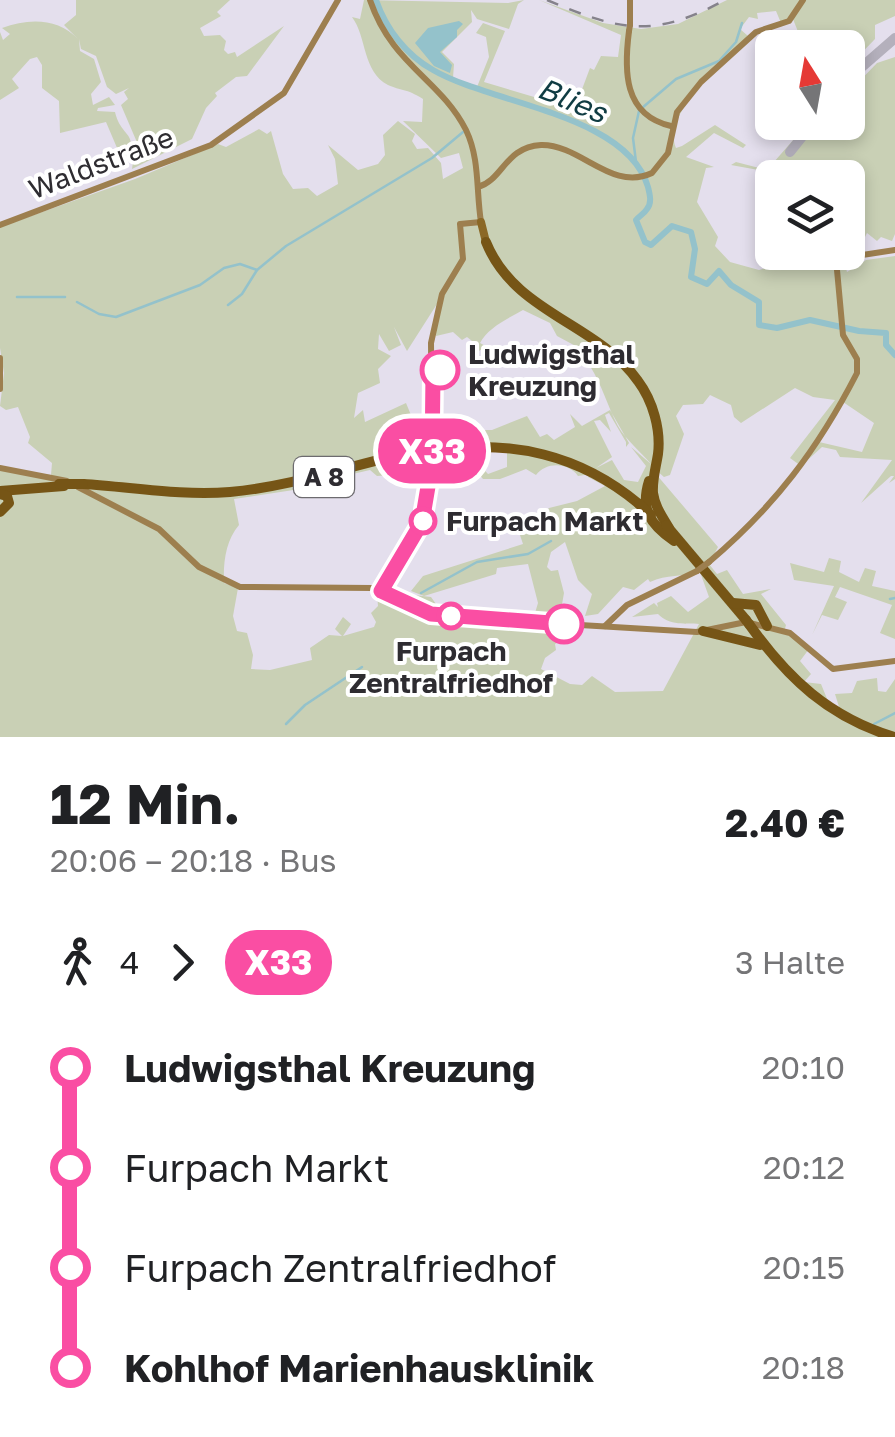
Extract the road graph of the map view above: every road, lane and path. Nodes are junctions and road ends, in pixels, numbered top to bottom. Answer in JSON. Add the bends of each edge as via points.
{"nodes":[{"id":1,"x":338,"y":0,"type":"edge"},
{"id":2,"x":370,"y":0,"type":"edge"},
{"id":3,"x":630,"y":0,"type":"edge"},
{"id":4,"x":803,"y":0,"type":"edge"},
{"id":5,"x":672,"y":126,"type":"junction"},
{"id":6,"x":481,"y":187,"type":"junction"},
{"id":7,"x":0,"y":225,"type":"edge"},
{"id":8,"x":468,"y":225,"type":"junction"},
{"id":9,"x":485,"y":237,"type":"joint"},
{"id":10,"x":895,"y":250,"type":"edge"},
{"id":11,"x":0,"y":358,"type":"edge"},
{"id":12,"x":0,"y":389,"type":"edge"},
{"id":13,"x":658,"y":436,"type":"junction"},
{"id":14,"x":432,"y":451,"type":"junction"},
{"id":15,"x":653,"y":466,"type":"junction"},
{"id":16,"x":0,"y":467,"type":"edge"},
{"id":17,"x":618,"y":484,"type":"junction"},
{"id":18,"x":62,"y":485,"type":"junction"},
{"id":19,"x":0,"y":490,"type":"edge"},
{"id":20,"x":644,"y":507,"type":"junction"},
{"id":21,"x":0,"y":512,"type":"edge"},
{"id":22,"x":669,"y":528,"type":"junction"},
{"id":23,"x":687,"y":550,"type":"junction"},
{"id":24,"x":381,"y":591,"type":"junction"},
{"id":25,"x":729,"y":600,"type":"junction"},
{"id":26,"x":754,"y":622,"type":"junction"},
{"id":27,"x":604,"y":626,"type":"junction"},
{"id":28,"x":724,"y":628,"type":"junction"},
{"id":29,"x":702,"y":632,"type":"joint"},
{"id":30,"x":761,"y":646,"type":"junction"},
{"id":31,"x":895,"y":660,"type":"edge"},
{"id":32,"x":800,"y":688,"type":"junction"},
{"id":33,"x":886,"y":736,"type":"edge"}],
"edges":[{"from":1,"to":7,"type":"street","name":"Waldstraße","via":[[284,93],[216,142]]},
{"from":2,"to":6,"type":"street","via":[[394,49],[463,125]]},
{"from":3,"to":5,"type":"street","via":[[624,62],[629,90],[649,116]]},
{"from":4,"to":5,"type":"street","via":[[789,21],[757,30],[719,64]]},
{"from":5,"to":6,"type":"street","via":[[667,155],[638,178],[608,172],[560,148],[535,146],[510,157]]},
{"from":6,"to":8,"type":"street","via":[[479,211]]},
{"from":8,"to":9,"type":"main road"},
{"from":8,"to":14,"type":"street","via":[[431,346]]},
{"from":9,"to":13,"type":"highway","via":[[517,290],[630,371],[650,401]]},
{"from":10,"to":27,"type":"street","bridge":true,"via":[[838,258],[844,328],[858,364],[798,473],[709,562],[627,605]]},
{"from":11,"to":12,"type":"street"},
{"from":13,"to":15,"type":"highway"},
{"from":13,"to":22,"type":"highway","via":[[653,493]]},
{"from":14,"to":17,"type":"highway","number":"A 8","via":[[530,447]]},
{"from":14,"to":18,"type":"highway","number":"A 8","bridge":true,"via":[[221,494]]},
{"from":14,"to":20,"type":"highway","number":"A 8","via":[[504,446],[550,454],[599,475]]},
{"from":14,"to":24,"type":"street","via":[[421,526]]},
{"from":15,"to":17,"type":"highway","via":[[639,488]]},
{"from":15,"to":23,"type":"highway","via":[[644,499],[648,516]]},
{"from":16,"to":24,"type":"street","via":[[66,481],[156,527],[211,575],[240,586]]},
{"from":17,"to":20,"type":"highway","number":"A 8"},
{"from":18,"to":19,"type":"highway","number":"A 8"},
{"from":18,"to":19,"type":"highway","number":"A 8"},
{"from":19,"to":21,"type":"highway","via":[[10,502]]},
{"from":20,"to":22,"type":"highway","number":"A 8"},
{"from":20,"to":23,"type":"highway","number":"A 8"},
{"from":22,"to":25,"type":"highway","number":"A 8"},
{"from":23,"to":25,"type":"highway","number":"A 8"},
{"from":24,"to":27,"type":"street","via":[[431,614]]},
{"from":25,"to":26,"type":"highway","number":"A 8"},
{"from":25,"to":26,"type":"highway","via":[[756,604]]},
{"from":26,"to":28,"type":"street"},
{"from":26,"to":28,"type":"highway","via":[[743,639]]},
{"from":26,"to":30,"type":"highway","number":"A 8"},
{"from":26,"to":31,"type":"street","via":[[793,634],[833,669]]},
{"from":26,"to":32,"type":"highway","number":"A 8"},
{"from":27,"to":29,"type":"street"},
{"from":28,"to":29,"type":"highway"},
{"from":28,"to":30,"type":"highway"},
{"from":30,"to":32,"type":"highway","number":"A 8"},
{"from":32,"to":33,"type":"highway","number":"A 8","via":[[841,718]]}]}
